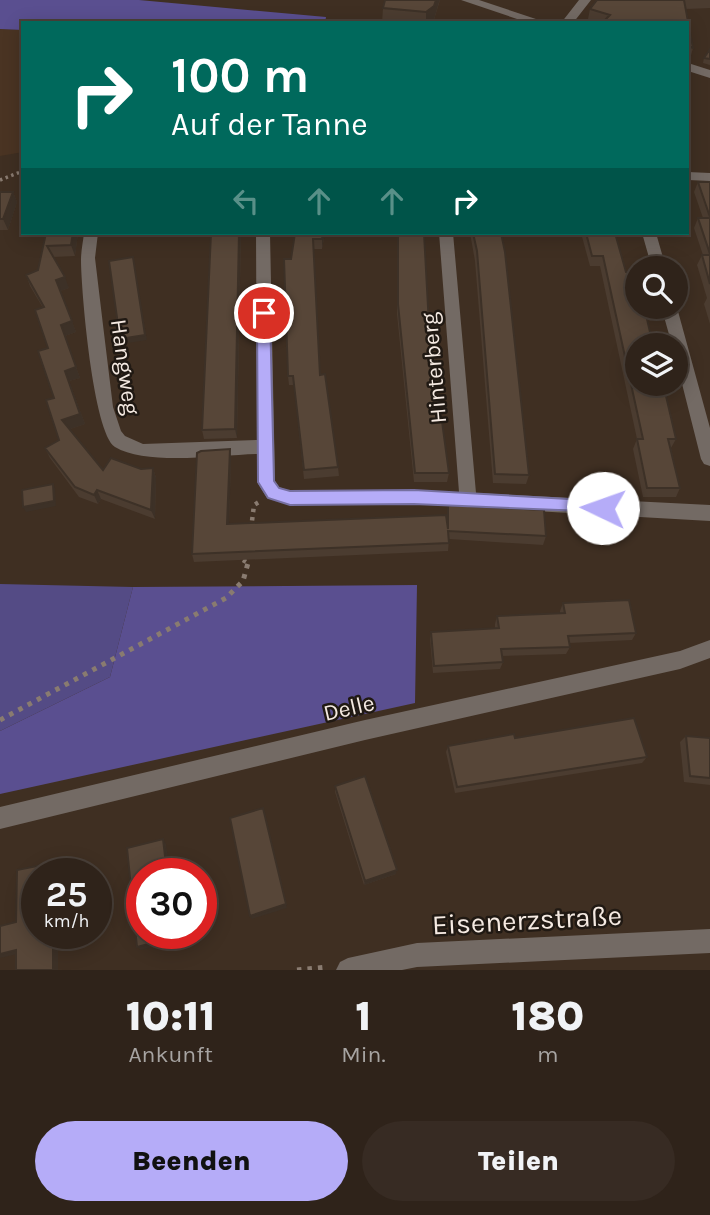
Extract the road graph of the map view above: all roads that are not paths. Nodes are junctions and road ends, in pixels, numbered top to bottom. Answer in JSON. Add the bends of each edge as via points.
{"nodes":[{"id":1,"x":467,"y":0,"type":"edge"},
{"id":2,"x":585,"y":0,"type":"edge"},
{"id":3,"x":535,"y":21,"type":"edge"},
{"id":4,"x":569,"y":21,"type":"edge"},
{"id":5,"x":689,"y":68,"type":"edge"},
{"id":6,"x":710,"y":74,"type":"edge"},
{"id":7,"x":689,"y":176,"type":"edge"},
{"id":8,"x":710,"y":177,"type":"edge"},
{"id":9,"x":91,"y":235,"type":"edge"},
{"id":10,"x":263,"y":235,"type":"edge"},
{"id":11,"x":446,"y":235,"type":"edge"},
{"id":12,"x":650,"y":235,"type":"edge"},
{"id":13,"x":656,"y":256,"type":"edge"},
{"id":14,"x":672,"y":319,"type":"edge"},
{"id":15,"x":265,"y":447,"type":"junction"},
{"id":16,"x":710,"y":459,"type":"edge"},
{"id":17,"x":468,"y":500,"type":"junction"},
{"id":18,"x":710,"y":513,"type":"edge"},
{"id":19,"x":710,"y":649,"type":"edge"},
{"id":20,"x":0,"y":818,"type":"edge"},
{"id":21,"x":710,"y":941,"type":"edge"},
{"id":22,"x":348,"y":970,"type":"edge"}],
"edges":[{"from":1,"to":3,"type":"street"},
{"from":2,"to":4,"type":"street"},
{"from":5,"to":6,"type":"street"},
{"from":7,"to":8,"type":"street"},
{"from":9,"to":15,"type":"street","name":"Hangweg","via":[[95,325],[113,434],[142,451]]},
{"from":10,"to":15,"type":"street"},
{"from":11,"to":17,"type":"street","name":"Hinterberg"},
{"from":12,"to":13,"type":"street"},
{"from":14,"to":16,"type":"street"},
{"from":15,"to":17,"type":"street","via":[[266,482],[273,493],[290,498]]},
{"from":17,"to":18,"type":"street"},
{"from":19,"to":20,"type":"street","name":"Delle","via":[[680,660]]},
{"from":21,"to":22,"type":"street","name":"Eisenerzstraße","via":[[417,956]]}]}
